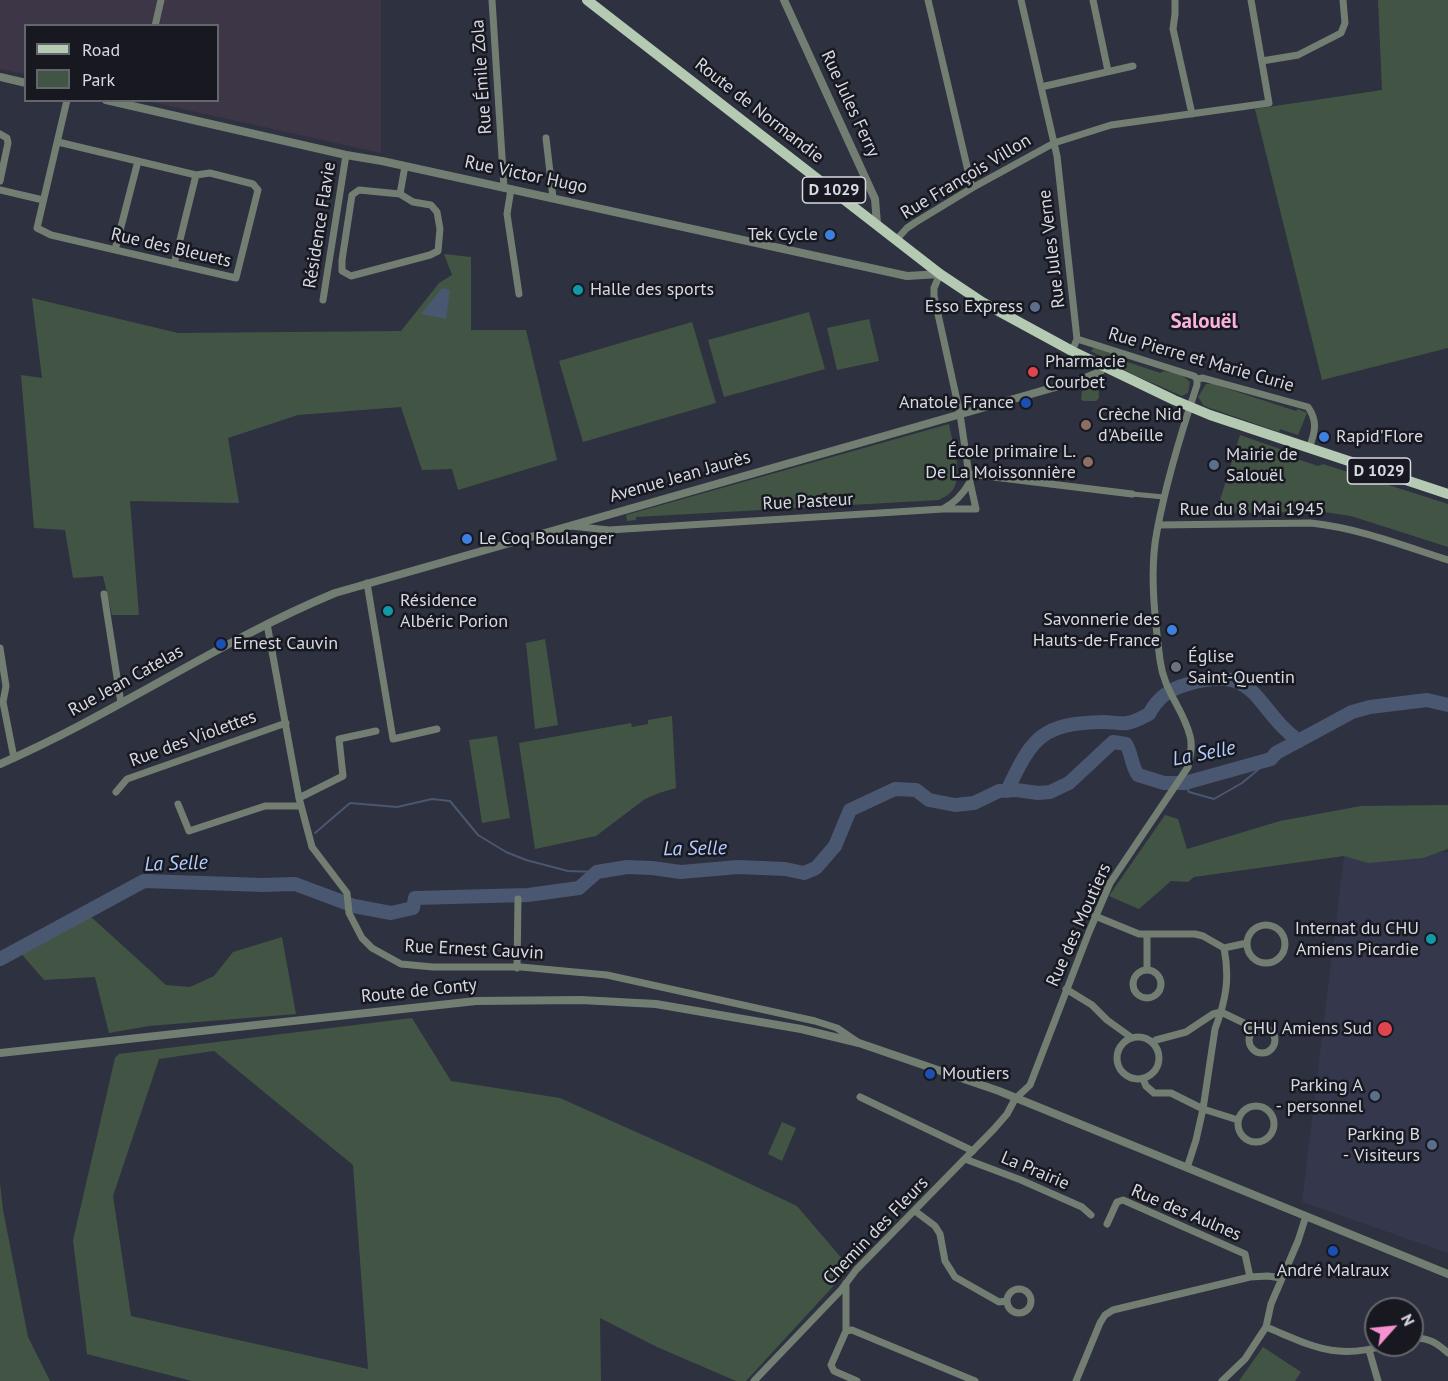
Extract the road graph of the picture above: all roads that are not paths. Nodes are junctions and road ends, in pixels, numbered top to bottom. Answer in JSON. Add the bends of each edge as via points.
{"nodes":[{"id":1,"x":161,"y":0,"type":"edge"},
{"id":2,"x":492,"y":0,"type":"edge"},
{"id":3,"x":587,"y":0,"type":"edge"},
{"id":4,"x":784,"y":0,"type":"edge"},
{"id":5,"x":928,"y":0,"type":"edge"},
{"id":6,"x":1021,"y":0,"type":"edge"},
{"id":7,"x":1093,"y":0,"type":"edge"},
{"id":8,"x":1175,"y":0,"type":"edge"},
{"id":9,"x":1251,"y":0,"type":"edge"},
{"id":10,"x":1343,"y":0,"type":"edge"},
{"id":11,"x":155,"y":24,"type":"edge"},
{"id":12,"x":1262,"y":61,"type":"junction"},
{"id":13,"x":1133,"y":66,"type":"dead end"},
{"id":14,"x":1108,"y":71,"type":"junction"},
{"id":15,"x":0,"y":77,"type":"edge"},
{"id":16,"x":24,"y":83,"type":"edge"},
{"id":17,"x":1041,"y":87,"type":"junction"},
{"id":18,"x":67,"y":102,"type":"edge"},
{"id":19,"x":121,"y":102,"type":"edge"},
{"id":20,"x":136,"y":104,"type":"edge"},
{"id":21,"x":1192,"y":114,"type":"junction"},
{"id":22,"x":0,"y":134,"type":"edge"},
{"id":23,"x":546,"y":138,"type":"dead end"},
{"id":24,"x":58,"y":142,"type":"junction"},
{"id":25,"x":1054,"y":143,"type":"junction"},
{"id":26,"x":346,"y":155,"type":"junction"},
{"id":27,"x":138,"y":161,"type":"junction"},
{"id":28,"x":405,"y":166,"type":"junction"},
{"id":29,"x":196,"y":175,"type":"junction"},
{"id":30,"x":0,"y":182,"type":"edge"},
{"id":31,"x":508,"y":188,"type":"junction"},
{"id":32,"x":972,"y":188,"type":"junction"},
{"id":33,"x":0,"y":190,"type":"edge"},
{"id":34,"x":400,"y":194,"type":"junction"},
{"id":35,"x":553,"y":198,"type":"junction"},
{"id":36,"x":44,"y":200,"type":"junction"},
{"id":37,"x":877,"y":224,"type":"junction"},
{"id":38,"x":896,"y":240,"type":"junction"},
{"id":39,"x":115,"y":250,"type":"junction"},
{"id":40,"x":174,"y":264,"type":"junction"},
{"id":41,"x":940,"y":274,"type":"junction"},
{"id":42,"x":519,"y":294,"type":"dead end"},
{"id":43,"x":323,"y":300,"type":"dead end"},
{"id":44,"x":1077,"y":339,"type":"junction"},
{"id":45,"x":1072,"y":351,"type":"junction"},
{"id":46,"x":1093,"y":361,"type":"junction"},
{"id":47,"x":1104,"y":366,"type":"junction"},
{"id":48,"x":1197,"y":379,"type":"junction"},
{"id":49,"x":1080,"y":380,"type":"junction"},
{"id":50,"x":1190,"y":407,"type":"junction"},
{"id":51,"x":960,"y":414,"type":"junction"},
{"id":52,"x":1309,"y":448,"type":"junction"},
{"id":53,"x":969,"y":478,"type":"junction"},
{"id":54,"x":1132,"y":494,"type":"joint"},
{"id":55,"x":1448,"y":494,"type":"edge"},
{"id":56,"x":1164,"y":497,"type":"junction"},
{"id":57,"x":943,"y":509,"type":"junction"},
{"id":58,"x":619,"y":512,"type":"junction"},
{"id":59,"x":1158,"y":525,"type":"junction"},
{"id":60,"x":568,"y":526,"type":"junction"},
{"id":61,"x":622,"y":527,"type":"junction"},
{"id":62,"x":1448,"y":560,"type":"edge"},
{"id":63,"x":367,"y":583,"type":"junction"},
{"id":64,"x":104,"y":594,"type":"dead end"},
{"id":65,"x":267,"y":624,"type":"junction"},
{"id":66,"x":0,"y":648,"type":"edge"},
{"id":67,"x":121,"y":703,"type":"junction"},
{"id":68,"x":286,"y":723,"type":"junction"},
{"id":69,"x":437,"y":729,"type":"dead end"},
{"id":70,"x":376,"y":731,"type":"dead end"},
{"id":71,"x":14,"y":758,"type":"junction"},
{"id":72,"x":0,"y":764,"type":"edge"},
{"id":73,"x":116,"y":792,"type":"dead end"},
{"id":74,"x":300,"y":802,"type":"junction"},
{"id":75,"x":178,"y":804,"type":"dead end"},
{"id":76,"x":518,"y":899,"type":"dead end"},
{"id":77,"x":1095,"y":916,"type":"junction"},
{"id":78,"x":1147,"y":935,"type":"junction"},
{"id":79,"x":1247,"y":943,"type":"junction"},
{"id":80,"x":1224,"y":948,"type":"junction"},
{"id":81,"x":517,"y":968,"type":"junction"},
{"id":82,"x":1147,"y":970,"type":"junction"},
{"id":83,"x":1066,"y":989,"type":"junction"},
{"id":84,"x":1221,"y":1012,"type":"junction"},
{"id":85,"x":1252,"y":1030,"type":"dead end"},
{"id":86,"x":840,"y":1034,"type":"junction"},
{"id":87,"x":1132,"y":1038,"type":"junction"},
{"id":88,"x":1153,"y":1043,"type":"junction"},
{"id":89,"x":0,"y":1053,"type":"edge"},
{"id":90,"x":1143,"y":1079,"type":"junction"},
{"id":91,"x":860,"y":1097,"type":"dead end"},
{"id":92,"x":1015,"y":1099,"type":"junction"},
{"id":93,"x":1203,"y":1109,"type":"junction"},
{"id":94,"x":1238,"y":1120,"type":"junction"},
{"id":95,"x":974,"y":1151,"type":"junction"},
{"id":96,"x":965,"y":1159,"type":"junction"},
{"id":97,"x":1187,"y":1168,"type":"junction"},
{"id":98,"x":915,"y":1211,"type":"junction"},
{"id":99,"x":1091,"y":1215,"type":"dead end"},
{"id":100,"x":1306,"y":1216,"type":"junction"},
{"id":101,"x":1107,"y":1224,"type":"dead end"},
{"id":102,"x":1448,"y":1272,"type":"edge"},
{"id":103,"x":1250,"y":1277,"type":"junction"},
{"id":104,"x":1281,"y":1278,"type":"junction"},
{"id":105,"x":847,"y":1281,"type":"junction"},
{"id":106,"x":1007,"y":1301,"type":"dead end"},
{"id":107,"x":1266,"y":1327,"type":"junction"},
{"id":108,"x":846,"y":1330,"type":"junction"},
{"id":109,"x":1424,"y":1338,"type":"edge"},
{"id":110,"x":1364,"y":1350,"type":"edge"},
{"id":111,"x":1448,"y":1353,"type":"edge"},
{"id":112,"x":1371,"y":1357,"type":"edge"},
{"id":113,"x":754,"y":1381,"type":"edge"},
{"id":114,"x":857,"y":1381,"type":"edge"},
{"id":115,"x":975,"y":1381,"type":"edge"},
{"id":116,"x":1076,"y":1381,"type":"edge"},
{"id":117,"x":1222,"y":1381,"type":"edge"},
{"id":118,"x":1378,"y":1381,"type":"edge"}],
"edges":[{"from":1,"to":11,"type":"street"},
{"from":2,"to":31,"type":"street","name":"Rue Émile Zola"},
{"from":3,"to":37,"type":"main road","name":"Route de Normandie","number":"D 1029"},
{"from":4,"to":37,"type":"street","name":"Rue Jules Ferry","via":[[875,199]]},
{"from":5,"to":32,"type":"street"},
{"from":6,"to":17,"type":"street","name":"Rue Jules Verne"},
{"from":7,"to":14,"type":"street"},
{"from":8,"to":21,"type":"street","via":[[1173,28]]},
{"from":9,"to":12,"type":"street"},
{"from":10,"to":12,"type":"street","via":[[1345,23],[1341,33],[1298,55]]},
{"from":12,"to":21,"type":"street","name":"Rue François Villon","via":[[1269,103]]},
{"from":13,"to":14,"type":"street"},
{"from":14,"to":17,"type":"street"},
{"from":15,"to":16,"type":"street"},
{"from":17,"to":25,"type":"street","name":"Rue Jules Verne"},
{"from":18,"to":24,"type":"street","name":"Rue des Bleuets"},
{"from":19,"to":20,"type":"street","name":"Rue Victor Hugo"},
{"from":20,"to":26,"type":"street","name":"Rue Victor Hugo"},
{"from":21,"to":25,"type":"street","name":"Rue François Villon","via":[[1111,125]]},
{"from":22,"to":30,"type":"street","via":[[8,143]]},
{"from":23,"to":35,"type":"street"},
{"from":24,"to":27,"type":"street","name":"Rue des Bleuets"},
{"from":24,"to":36,"type":"street","name":"Rue des Bleuets"},
{"from":25,"to":32,"type":"street","name":"Rue François Villon"},
{"from":25,"to":44,"type":"street","name":"Rue Jules Verne"},
{"from":26,"to":28,"type":"street","name":"Rue Victor Hugo"},
{"from":26,"to":43,"type":"street","name":"Résidence Flavie"},
{"from":27,"to":29,"type":"street","name":"Rue des Bleuets"},
{"from":27,"to":39,"type":"street"},
{"from":28,"to":31,"type":"street","name":"Rue Victor Hugo"},
{"from":28,"to":34,"type":"street"},
{"from":29,"to":40,"type":"street"},
{"from":29,"to":40,"type":"street","name":"Rue des Bleuets","via":[[210,173],[253,184],[258,190],[236,278]]},
{"from":31,"to":35,"type":"street","name":"Rue Victor Hugo"},
{"from":31,"to":42,"type":"street","name":"Rue Émile Zola","via":[[507,214]]},
{"from":32,"to":38,"type":"street","name":"Rue François Villon","via":[[907,228]]},
{"from":33,"to":36,"type":"street"},
{"from":34,"to":34,"type":"street","via":[[359,190],[352,195],[342,271],[351,276],[438,251],[437,212],[431,205],[413,202]]},
{"from":35,"to":41,"type":"street","name":"Rue Victor Hugo","via":[[907,276]]},
{"from":36,"to":39,"type":"street","name":"Rue des Bleuets","via":[[37,228]]},
{"from":37,"to":38,"type":"main road","name":"Route de Normandie","number":"D 1029"},
{"from":38,"to":41,"type":"main road","name":"Route de Normandie","number":"D 1029"},
{"from":39,"to":40,"type":"street","name":"Rue des Bleuets"},
{"from":41,"to":45,"type":"main road","name":"Route de Normandie","number":"D 1029","via":[[982,302]]},
{"from":41,"to":51,"type":"street","via":[[934,296]]},
{"from":44,"to":45,"type":"street","name":"Rue Jules Verne"},
{"from":44,"to":48,"type":"street","name":"Rue Pierre et Marie Curie"},
{"from":45,"to":46,"type":"main road","name":"Route de Normandie","number":"D 1029"},
{"from":46,"to":47,"type":"main road","number":"D 1029"},
{"from":46,"to":49,"type":"street"},
{"from":47,"to":49,"type":"street","name":"Avenue Jean Jaurès","via":[[1100,372]]},
{"from":47,"to":50,"type":"main road","number":"D 1029"},
{"from":48,"to":50,"type":"street","name":"Rue des Moutiers"},
{"from":48,"to":52,"type":"street","name":"Rue Pierre et Marie Curie","via":[[1308,407],[1316,422]]},
{"from":49,"to":51,"type":"street","name":"Avenue Jean Jaurès"},
{"from":50,"to":52,"type":"main road","number":"D 1029"},
{"from":50,"to":56,"type":"street","name":"Rue des Moutiers"},
{"from":51,"to":53,"type":"street"},
{"from":51,"to":58,"type":"street","name":"Avenue Jean Jaurès"},
{"from":52,"to":55,"type":"main road","number":"D 1029"},
{"from":53,"to":54,"type":"street"},
{"from":53,"to":57,"type":"street","via":[[958,499]]},
{"from":53,"to":57,"type":"street","name":"Rue Pasteur","via":[[976,509]]},
{"from":54,"to":56,"type":"street"},
{"from":56,"to":59,"type":"street","name":"Rue des Moutiers"},
{"from":57,"to":61,"type":"street","name":"Rue Pasteur"},
{"from":58,"to":60,"type":"street","name":"Avenue Jean Jaurès"},
{"from":58,"to":61,"type":"street"},
{"from":59,"to":62,"type":"street","name":"Rue du 8 Mai 1945","via":[[1325,524]]},
{"from":59,"to":77,"type":"street","name":"Rue des Moutiers","via":[[1154,586],[1160,659],[1166,685],[1192,747],[1184,776],[1122,864]]},
{"from":60,"to":61,"type":"street","name":"Rue Pasteur","via":[[609,530]]},
{"from":60,"to":63,"type":"street","name":"Avenue Jean Jaurès"},
{"from":63,"to":65,"type":"street","name":"Avenue Jean Jaurès"},
{"from":63,"to":69,"type":"street","via":[[393,739]]},
{"from":64,"to":67,"type":"street"},
{"from":65,"to":67,"type":"street","name":"Rue Jean Catelas"},
{"from":65,"to":68,"type":"street","name":"Rue Ernest Cauvin"},
{"from":66,"to":71,"type":"street","via":[[6,686],[3,702]]},
{"from":67,"to":71,"type":"street","name":"Rue Jean Catelas"},
{"from":68,"to":73,"type":"street","name":"Rue des Violettes","via":[[127,779]]},
{"from":68,"to":74,"type":"street","name":"Rue Ernest Cauvin"},
{"from":70,"to":74,"type":"street","via":[[339,739],[344,776]]},
{"from":71,"to":72,"type":"street","name":"Rue Jean Catelas"},
{"from":74,"to":75,"type":"street","via":[[265,806],[189,831]]},
{"from":74,"to":81,"type":"street","name":"Rue Ernest Cauvin","via":[[312,847],[345,891],[353,925],[372,948],[402,964]]},
{"from":76,"to":81,"type":"street"},
{"from":77,"to":78,"type":"street"},
{"from":77,"to":83,"type":"street","name":"Rue des Moutiers"},
{"from":78,"to":80,"type":"street","via":[[1195,934]]},
{"from":78,"to":82,"type":"street"},
{"from":79,"to":79,"type":"street","via":[[1250,954],[1265,963],[1277,960],[1286,945],[1282,932],[1270,925],[1252,931]]},
{"from":79,"to":80,"type":"street"},
{"from":80,"to":84,"type":"street","via":[[1228,981]]},
{"from":81,"to":86,"type":"street","name":"Rue Ernest Cauvin","via":[[607,975],[815,1021]]},
{"from":82,"to":82,"type":"street","via":[[1138,973],[1133,985],[1137,994],[1150,998],[1160,989],[1161,980],[1156,972]]},
{"from":83,"to":87,"type":"street"},
{"from":83,"to":92,"type":"street","name":"Rue des Moutiers","via":[[1030,1086]]},
{"from":84,"to":85,"type":"street"},
{"from":84,"to":88,"type":"street","via":[[1186,1032]]},
{"from":84,"to":93,"type":"street"},
{"from":86,"to":89,"type":"street","name":"Route de Conty","via":[[656,1004],[476,1001]]},
{"from":86,"to":92,"type":"street","name":"Route de Conty"},
{"from":87,"to":88,"type":"street","via":[[1143,1037]]},
{"from":87,"to":90,"type":"street","via":[[1120,1046],[1117,1060],[1128,1077]]},
{"from":88,"to":90,"type":"street","via":[[1159,1054],[1158,1067]]},
{"from":90,"to":93,"type":"street","via":[[1154,1093],[1171,1093]]},
{"from":91,"to":95,"type":"street"},
{"from":92,"to":95,"type":"street","name":"Chemin des Fleurs","via":[[1007,1114]]},
{"from":92,"to":97,"type":"street","name":"Route de Conty"},
{"from":93,"to":94,"type":"street"},
{"from":93,"to":97,"type":"street"},
{"from":94,"to":94,"type":"street","via":[[1239,1132],[1253,1142],[1264,1140],[1274,1126],[1271,1114],[1256,1106],[1245,1110]]},
{"from":95,"to":96,"type":"street","name":"Chemin des Fleurs"},
{"from":96,"to":98,"type":"street","name":"Chemin des Fleurs"},
{"from":96,"to":99,"type":"street","name":"La Prairie","via":[[1082,1207]]},
{"from":97,"to":100,"type":"street","name":"Route de Conty"},
{"from":98,"to":105,"type":"street","name":"Chemin des Fleurs"},
{"from":98,"to":106,"type":"street","via":[[940,1234],[945,1261],[955,1277],[999,1302]]},
{"from":100,"to":102,"type":"street","name":"Route de Conty"},
{"from":100,"to":104,"type":"street"},
{"from":101,"to":103,"type":"street","name":"Rue des Aulnes","via":[[1117,1202],[1122,1200],[1245,1254]]},
{"from":103,"to":104,"type":"street"},
{"from":103,"to":116,"type":"street","via":[[1113,1310],[1100,1323]]},
{"from":104,"to":107,"type":"street"},
{"from":105,"to":108,"type":"street"},
{"from":105,"to":113,"type":"street","name":"Chemin des Fleurs"},
{"from":107,"to":110,"type":"street","via":[[1333,1352]]},
{"from":107,"to":117,"type":"street","via":[[1245,1359]]},
{"from":108,"to":114,"type":"street","via":[[831,1365],[834,1371]]},
{"from":108,"to":115,"type":"street"},
{"from":109,"to":111,"type":"street"},
{"from":112,"to":118,"type":"street"}]}
